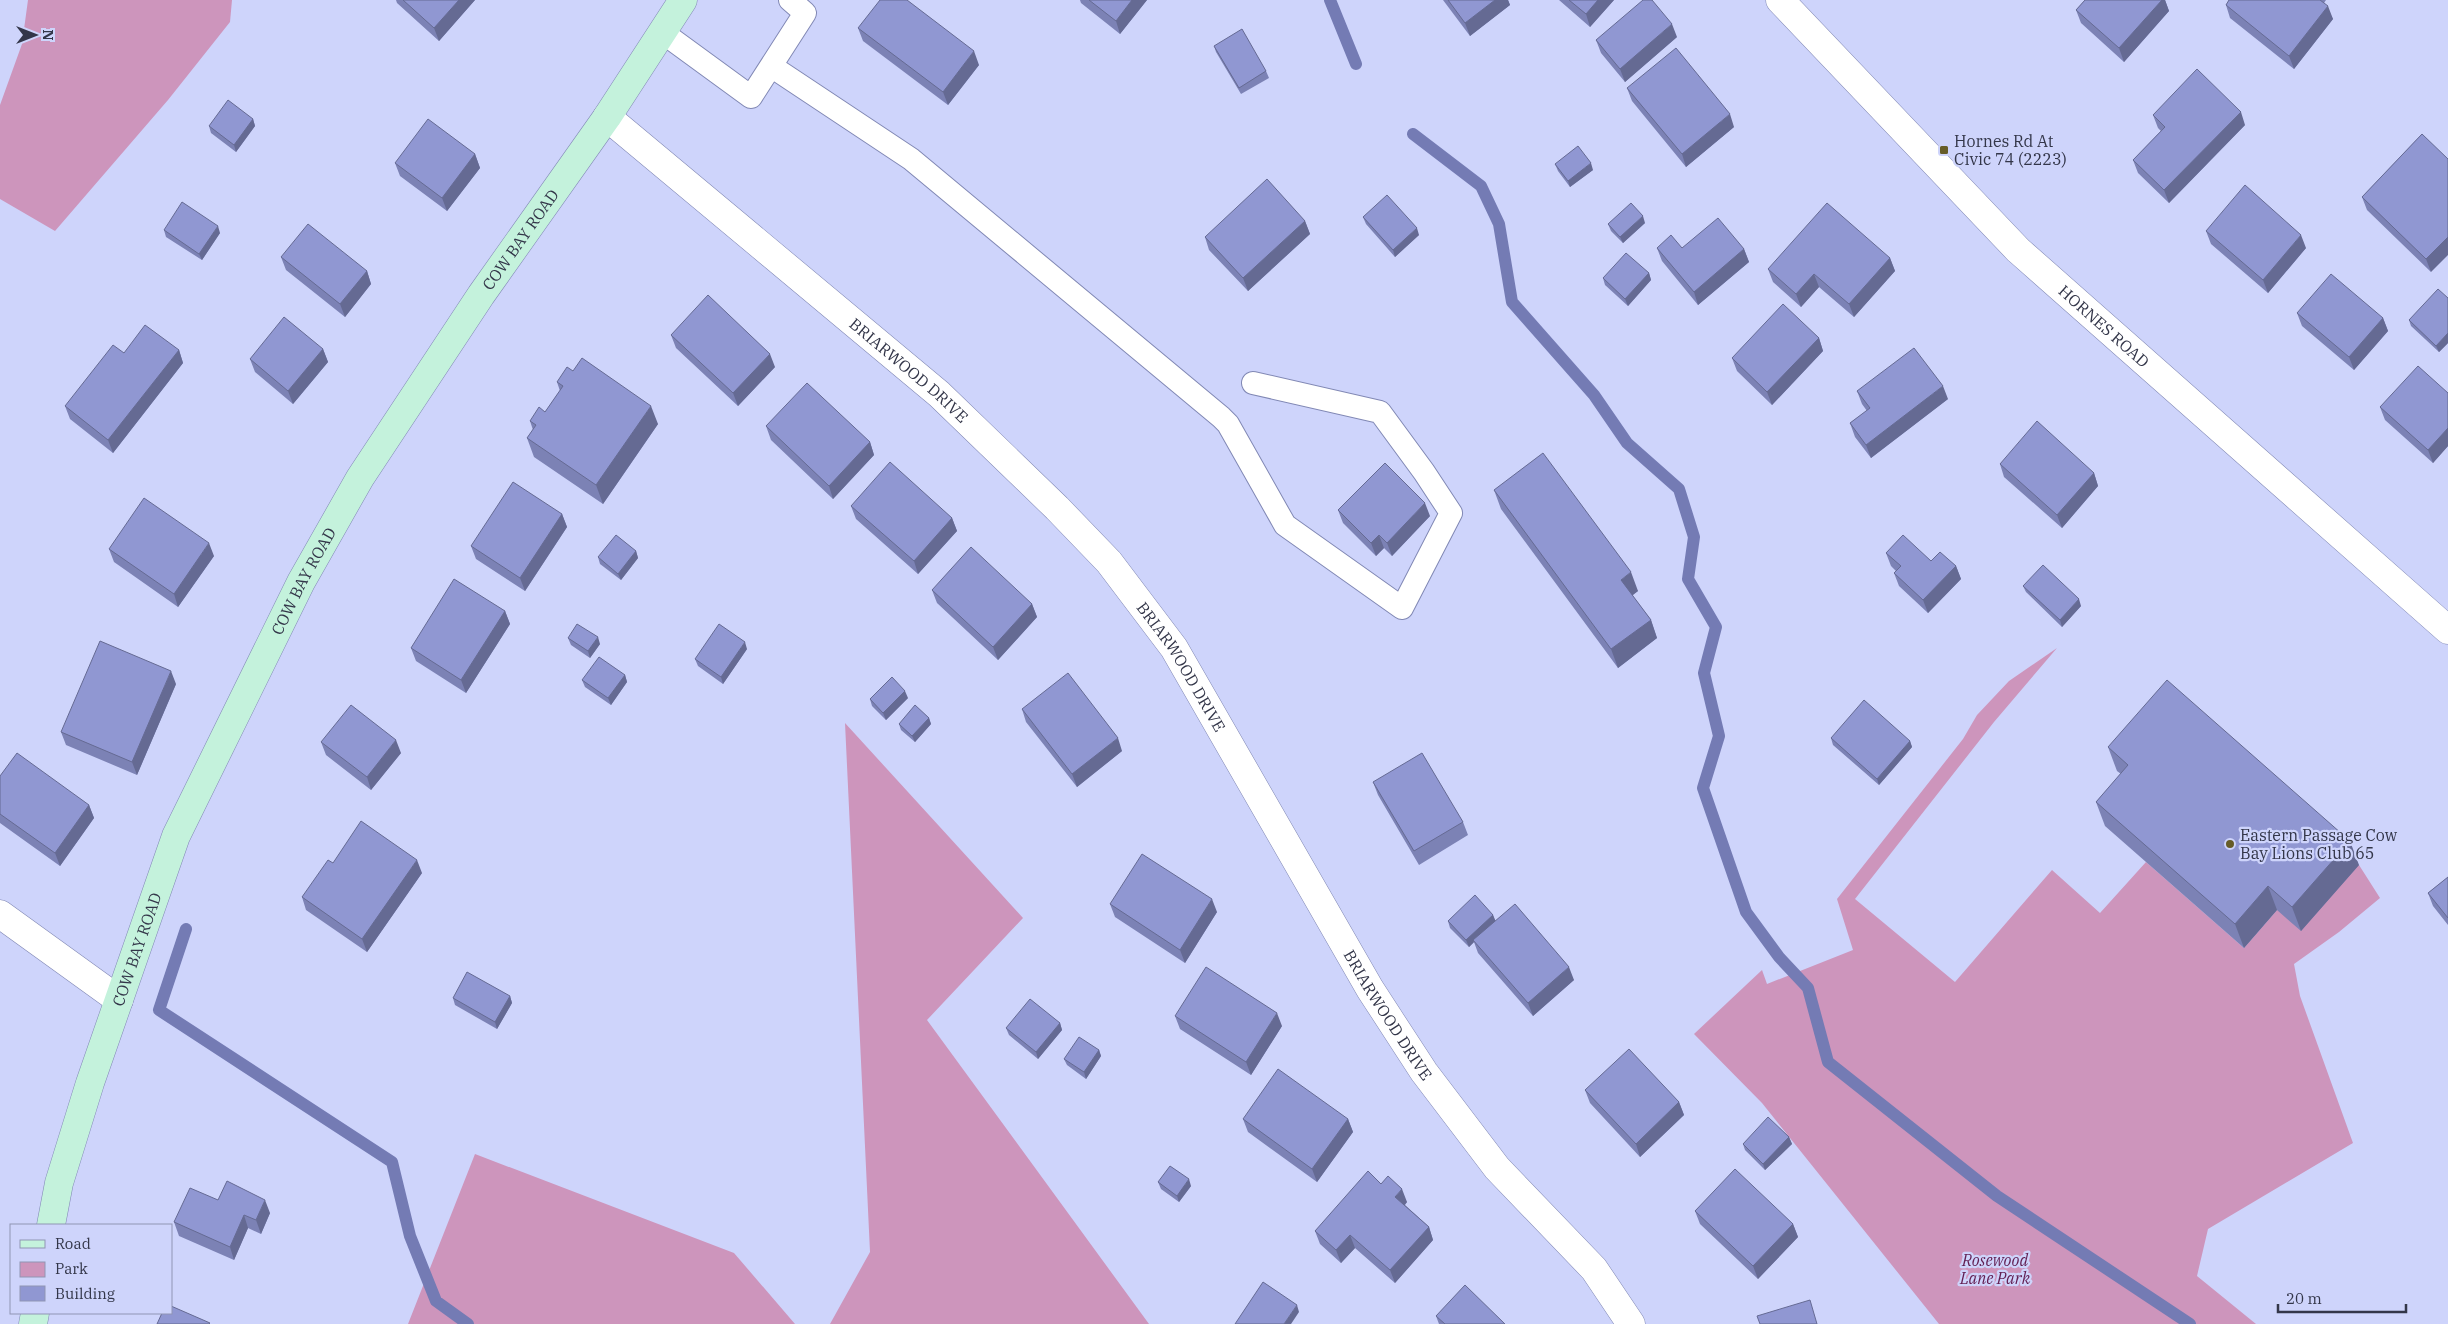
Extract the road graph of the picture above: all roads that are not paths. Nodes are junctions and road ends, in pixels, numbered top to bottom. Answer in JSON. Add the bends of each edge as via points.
{"nodes":[{"id":1,"x":683,"y":0,"type":"edge"},
{"id":2,"x":790,"y":0,"type":"edge"},
{"id":3,"x":1780,"y":0,"type":"edge"},
{"id":4,"x":662,"y":32,"type":"junction"},
{"id":5,"x":771,"y":66,"type":"junction"},
{"id":6,"x":607,"y":117,"type":"junction"},
{"id":7,"x":1253,"y":383,"type":"dead end"},
{"id":8,"x":2448,"y":630,"type":"edge"},
{"id":9,"x":0,"y":914,"type":"edge"},
{"id":10,"x":119,"y":1000,"type":"junction"},
{"id":11,"x":51,"y":1224,"type":"edge"},
{"id":12,"x":1631,"y":1324,"type":"edge"}],
"edges":[{"from":1,"to":4,"type":"main road","name":"COW BAY ROAD"},
{"from":2,"to":5,"type":"lane","via":[[804,13]]},
{"from":3,"to":8,"type":"street","name":"HORNES ROAD","via":[[2018,250]]},
{"from":4,"to":5,"type":"lane","via":[[751,97]]},
{"from":4,"to":6,"type":"main road","name":"COW BAY ROAD"},
{"from":5,"to":7,"type":"lane","via":[[911,159],[1221,417],[1285,525],[1402,608],[1451,513],[1424,472],[1380,412]]},
{"from":6,"to":10,"type":"main road","name":"COW BAY ROAD","via":[[481,295],[360,478],[301,582],[176,836]]},
{"from":6,"to":12,"type":"street","name":"BRIARWOOD DRIVE","via":[[940,394],[1109,562],[1174,648],[1370,989],[1424,1072],[1497,1168],[1594,1269]]},
{"from":9,"to":10,"type":"street"},
{"from":10,"to":11,"type":"main road","name":"COW BAY ROAD","via":[[59,1182]]}]}
